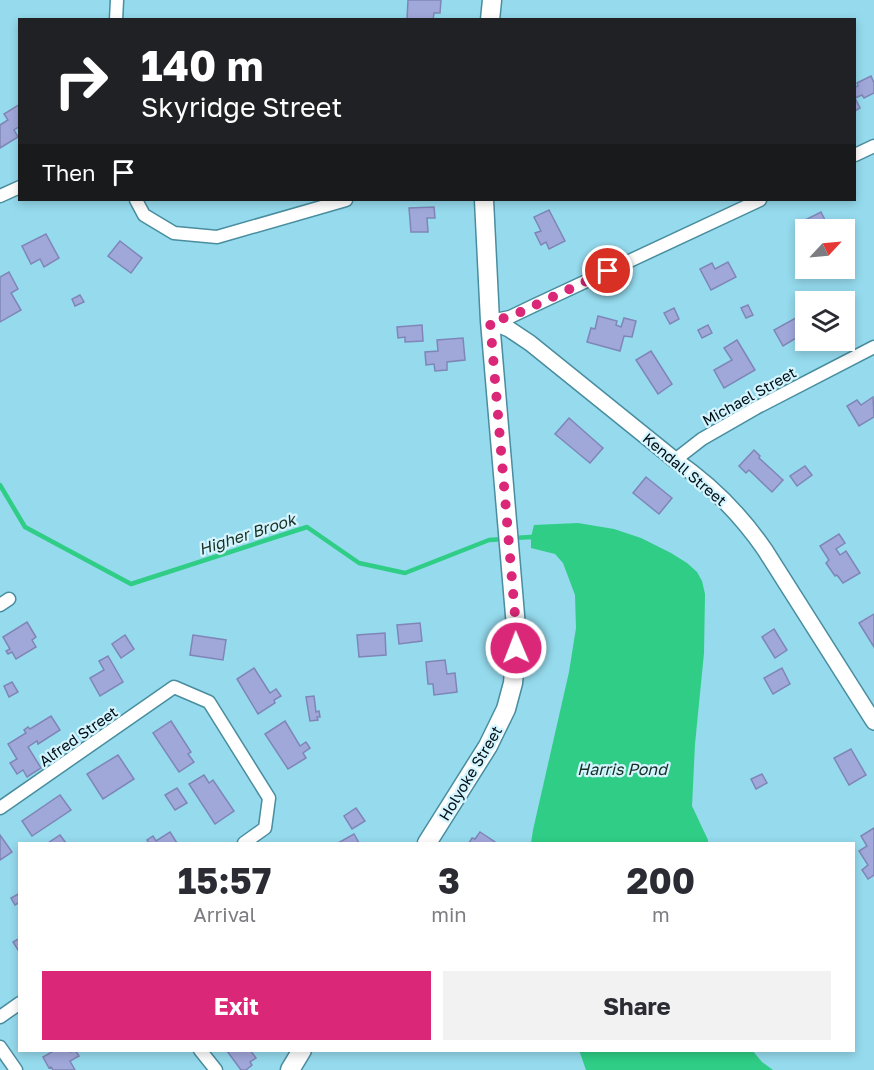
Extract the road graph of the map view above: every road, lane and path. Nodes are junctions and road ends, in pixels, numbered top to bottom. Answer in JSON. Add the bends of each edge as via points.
{"nodes":[{"id":1,"x":117,"y":0,"type":"edge"},
{"id":2,"x":492,"y":0,"type":"edge"},
{"id":3,"x":116,"y":18,"type":"edge"},
{"id":4,"x":490,"y":18,"type":"edge"},
{"id":5,"x":874,"y":146,"type":"edge"},
{"id":6,"x":856,"y":155,"type":"edge"},
{"id":7,"x":18,"y":187,"type":"edge"},
{"id":8,"x":0,"y":196,"type":"edge"},
{"id":9,"x":137,"y":201,"type":"edge"},
{"id":10,"x":343,"y":201,"type":"edge"},
{"id":11,"x":484,"y":201,"type":"edge"},
{"id":12,"x":758,"y":201,"type":"edge"},
{"id":13,"x":490,"y":321,"type":"junction"},
{"id":14,"x":874,"y":346,"type":"edge"},
{"id":15,"x":675,"y":460,"type":"junction"},
{"id":16,"x":874,"y":721,"type":"edge"},
{"id":17,"x":0,"y":808,"type":"edge"},
{"id":18,"x":245,"y":842,"type":"edge"},
{"id":19,"x":429,"y":842,"type":"edge"},
{"id":20,"x":18,"y":1004,"type":"edge"},
{"id":21,"x":0,"y":1017,"type":"edge"},
{"id":22,"x":0,"y":1047,"type":"edge"},
{"id":23,"x":202,"y":1052,"type":"edge"},
{"id":24,"x":301,"y":1052,"type":"edge"},
{"id":25,"x":16,"y":1070,"type":"edge"},
{"id":26,"x":216,"y":1070,"type":"edge"},
{"id":27,"x":290,"y":1070,"type":"edge"}],
"edges":[{"from":1,"to":3,"type":"street"},
{"from":2,"to":4,"type":"main road"},
{"from":5,"to":6,"type":"street"},
{"from":7,"to":8,"type":"street"},
{"from":9,"to":10,"type":"street","via":[[144,215],[174,233],[217,237]]},
{"from":11,"to":13,"type":"main road","name":"Holyoke Street"},
{"from":12,"to":13,"type":"street","via":[[510,317]]},
{"from":13,"to":15,"type":"street","name":"Kendall Street","via":[[530,343]]},
{"from":13,"to":19,"type":"main road","name":"Holyoke Street","via":[[516,627],[515,665],[500,722]]},
{"from":14,"to":15,"type":"street","name":"Michael Street","via":[[756,408],[702,439]]},
{"from":15,"to":16,"type":"street","name":"Kendall Street","via":[[698,476],[752,530]]},
{"from":17,"to":18,"type":"street","name":"Alfred Street","via":[[174,687],[209,702],[269,798],[265,828]]},
{"from":20,"to":21,"type":"street"},
{"from":22,"to":25,"type":"street"},
{"from":23,"to":26,"type":"street"},
{"from":24,"to":27,"type":"main road"}]}
